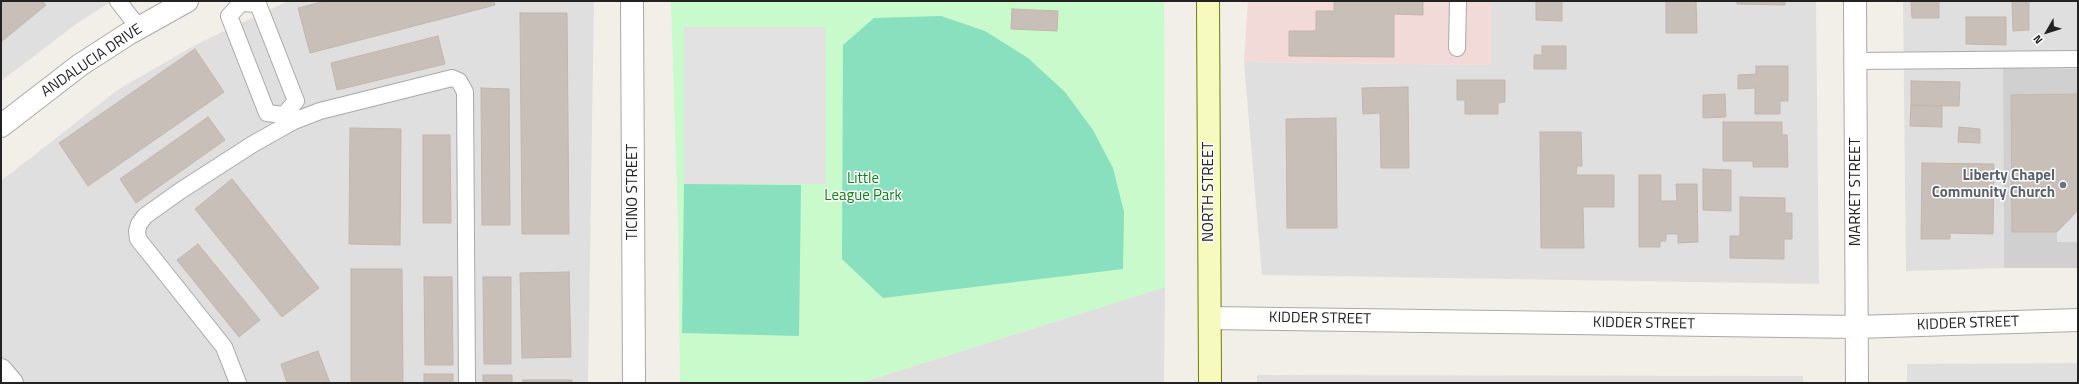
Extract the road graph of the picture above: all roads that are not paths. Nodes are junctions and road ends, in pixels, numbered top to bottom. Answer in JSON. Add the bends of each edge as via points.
{"nodes":[{"id":1,"x":118,"y":1,"type":"edge"},
{"id":2,"x":187,"y":1,"type":"edge"},
{"id":3,"x":632,"y":1,"type":"edge"},
{"id":4,"x":1208,"y":1,"type":"edge"},
{"id":5,"x":1458,"y":1,"type":"edge"},
{"id":6,"x":1855,"y":1,"type":"edge"},
{"id":7,"x":241,"y":2,"type":"edge"},
{"id":8,"x":139,"y":28,"type":"junction"},
{"id":9,"x":1458,"y":48,"type":"dead end"},
{"id":10,"x":2078,"y":59,"type":"edge"},
{"id":11,"x":1856,"y":61,"type":"junction"},
{"id":12,"x":286,"y":120,"type":"junction"},
{"id":13,"x":1,"y":126,"type":"edge"},
{"id":14,"x":1210,"y":318,"type":"junction"},
{"id":15,"x":2078,"y":320,"type":"edge"},
{"id":16,"x":1857,"y":327,"type":"junction"},
{"id":17,"x":1,"y":370,"type":"edge"},
{"id":18,"x":12,"y":383,"type":"edge"},
{"id":19,"x":238,"y":383,"type":"edge"},
{"id":20,"x":467,"y":383,"type":"edge"},
{"id":21,"x":634,"y":383,"type":"edge"},
{"id":22,"x":1210,"y":383,"type":"edge"},
{"id":23,"x":1857,"y":383,"type":"edge"}],
"edges":[{"from":1,"to":8,"type":"lane"},
{"from":2,"to":8,"type":"street","name":"ANDALUCIA DRIVE"},
{"from":3,"to":21,"type":"street","name":"TICINO STREET"},
{"from":4,"to":14,"type":"street","name":"NORTH STREET"},
{"from":5,"to":9,"type":"lane"},
{"from":6,"to":11,"type":"street","name":"MARKET STREET"},
{"from":7,"to":12,"type":"lane","via":[[258,4],[296,101]]},
{"from":7,"to":12,"type":"lane","via":[[229,16],[267,113]]},
{"from":8,"to":13,"type":"street","name":"ANDALUCIA DRIVE","via":[[80,65]]},
{"from":10,"to":11,"type":"lane"},
{"from":11,"to":16,"type":"street","name":"MARKET STREET"},
{"from":12,"to":19,"type":"lane","via":[[145,216],[137,232],[143,246],[224,347]]},
{"from":12,"to":20,"type":"lane","via":[[445,79],[452,78],[463,86]]},
{"from":14,"to":16,"type":"street","name":"KIDDER STREET"},
{"from":14,"to":22,"type":"street","name":"NORTH STREET"},
{"from":15,"to":16,"type":"street","name":"KIDDER STREET"},
{"from":16,"to":23,"type":"street","name":"MARKET STREET"},
{"from":17,"to":18,"type":"street"}]}
